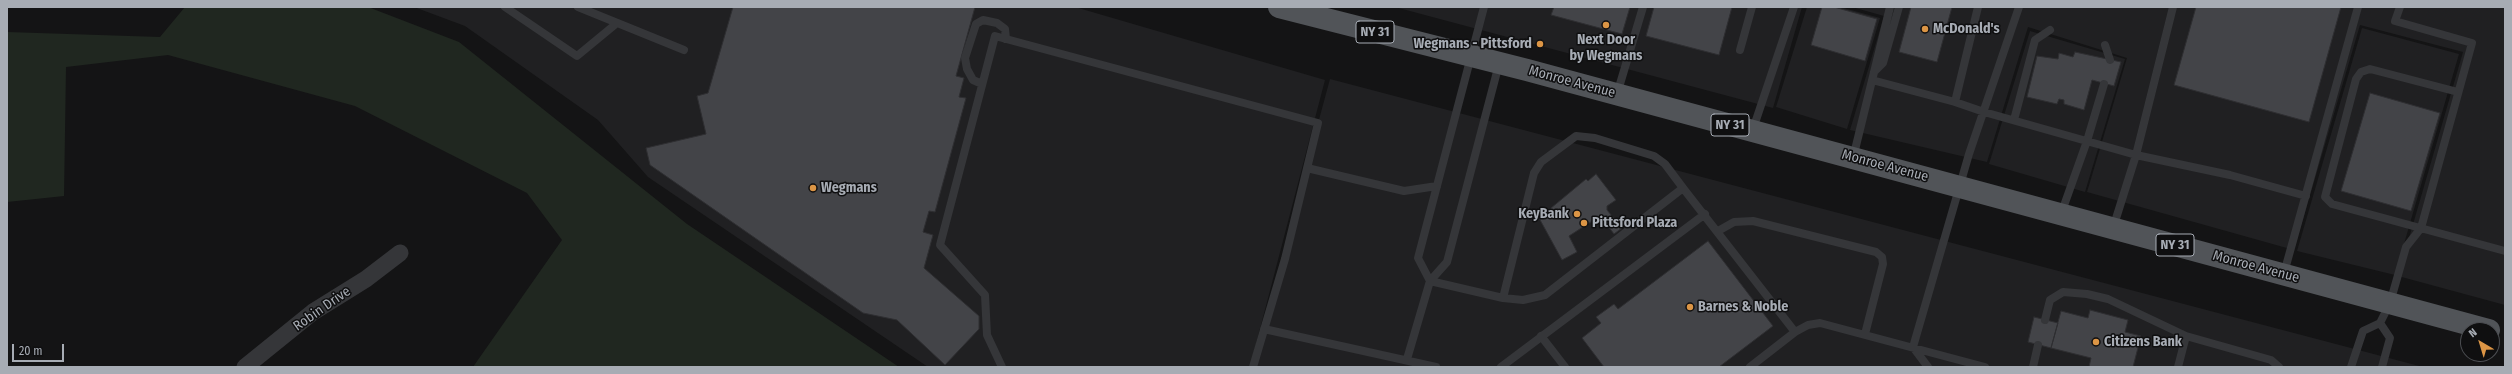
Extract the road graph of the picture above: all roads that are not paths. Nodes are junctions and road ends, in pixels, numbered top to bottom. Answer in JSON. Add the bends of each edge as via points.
{"nodes":[{"id":1,"x":505,"y":7,"type":"edge"},
{"id":2,"x":578,"y":7,"type":"edge"},
{"id":3,"x":1279,"y":7,"type":"edge"},
{"id":4,"x":1484,"y":7,"type":"edge"},
{"id":5,"x":1643,"y":7,"type":"edge"},
{"id":6,"x":1752,"y":7,"type":"edge"},
{"id":7,"x":1794,"y":7,"type":"edge"},
{"id":8,"x":1890,"y":7,"type":"edge"},
{"id":9,"x":1899,"y":7,"type":"edge"},
{"id":10,"x":1978,"y":7,"type":"edge"},
{"id":11,"x":2019,"y":7,"type":"edge"},
{"id":12,"x":2173,"y":7,"type":"edge"},
{"id":13,"x":2358,"y":7,"type":"edge"},
{"id":14,"x":2400,"y":7,"type":"edge"},
{"id":15,"x":617,"y":23,"type":"junction"},
{"id":16,"x":2050,"y":30,"type":"dead end"},
{"id":17,"x":1006,"y":39,"type":"junction"},
{"id":18,"x":2105,"y":45,"type":"dead end"},
{"id":19,"x":684,"y":50,"type":"dead end"},
{"id":20,"x":1740,"y":50,"type":"dead end"},
{"id":21,"x":1472,"y":57,"type":"junction"},
{"id":22,"x":2110,"y":60,"type":"dead end"},
{"id":23,"x":1499,"y":64,"type":"junction"},
{"id":24,"x":1873,"y":76,"type":"junction"},
{"id":25,"x":982,"y":84,"type":"junction"},
{"id":26,"x":2104,"y":84,"type":"dead end"},
{"id":27,"x":2458,"y":92,"type":"junction"},
{"id":28,"x":1617,"y":95,"type":"junction"},
{"id":29,"x":1955,"y":102,"type":"junction"},
{"id":30,"x":1984,"y":112,"type":"junction"},
{"id":31,"x":2014,"y":120,"type":"junction"},
{"id":32,"x":1752,"y":131,"type":"junction"},
{"id":33,"x":2087,"y":141,"type":"junction"},
{"id":34,"x":2136,"y":155,"type":"junction"},
{"id":35,"x":1853,"y":158,"type":"junction"},
{"id":36,"x":1307,"y":168,"type":"junction"},
{"id":37,"x":1437,"y":186,"type":"junction"},
{"id":38,"x":1960,"y":187,"type":"junction"},
{"id":39,"x":1683,"y":188,"type":"junction"},
{"id":40,"x":2306,"y":196,"type":"junction"},
{"id":41,"x":1705,"y":214,"type":"junction"},
{"id":42,"x":2061,"y":214,"type":"junction"},
{"id":43,"x":2113,"y":228,"type":"junction"},
{"id":44,"x":2421,"y":228,"type":"junction"},
{"id":45,"x":1718,"y":231,"type":"junction"},
{"id":46,"x":2505,"y":251,"type":"edge"},
{"id":47,"x":400,"y":253,"type":"dead end"},
{"id":48,"x":2284,"y":274,"type":"junction"},
{"id":49,"x":1430,"y":281,"type":"junction"},
{"id":50,"x":1503,"y":298,"type":"junction"},
{"id":51,"x":2390,"y":303,"type":"junction"},
{"id":52,"x":2045,"y":320,"type":"dead end"},
{"id":53,"x":2461,"y":322,"type":"edge"},
{"id":54,"x":2380,"y":323,"type":"junction"},
{"id":55,"x":1264,"y":329,"type":"junction"},
{"id":56,"x":1795,"y":332,"type":"junction"},
{"id":57,"x":1865,"y":334,"type":"junction"},
{"id":58,"x":1541,"y":336,"type":"junction"},
{"id":59,"x":2186,"y":336,"type":"junction"},
{"id":60,"x":2038,"y":345,"type":"dead end"},
{"id":61,"x":1913,"y":346,"type":"junction"},
{"id":62,"x":1408,"y":359,"type":"junction"},
{"id":63,"x":245,"y":367,"type":"edge"},
{"id":64,"x":1002,"y":367,"type":"edge"},
{"id":65,"x":1252,"y":367,"type":"edge"},
{"id":66,"x":1436,"y":367,"type":"edge"},
{"id":67,"x":1501,"y":367,"type":"edge"},
{"id":68,"x":1565,"y":367,"type":"edge"},
{"id":69,"x":1750,"y":367,"type":"edge"},
{"id":70,"x":1928,"y":367,"type":"edge"},
{"id":71,"x":1985,"y":367,"type":"edge"},
{"id":72,"x":2033,"y":367,"type":"edge"},
{"id":73,"x":2178,"y":367,"type":"edge"},
{"id":74,"x":2279,"y":367,"type":"edge"},
{"id":75,"x":2351,"y":367,"type":"edge"},
{"id":76,"x":2382,"y":367,"type":"edge"}],
"edges":[{"from":1,"to":15,"type":"lane","via":[[577,56]]},
{"from":2,"to":15,"type":"lane"},
{"from":3,"to":21,"type":"main road","name":"Monroe Avenue","number":"NY 31"},
{"from":4,"to":21,"type":"lane"},
{"from":5,"to":28,"type":"lane"},
{"from":6,"to":20,"type":"lane"},
{"from":7,"to":32,"type":"lane"},
{"from":8,"to":24,"type":"lane"},
{"from":9,"to":24,"type":"lane","via":[[1883,63]]},
{"from":10,"to":29,"type":"lane"},
{"from":11,"to":30,"type":"lane"},
{"from":12,"to":34,"type":"lane"},
{"from":13,"to":40,"type":"lane"},
{"from":14,"to":27,"type":"lane","via":[[2395,21],[2472,43]]},
{"from":15,"to":19,"type":"lane"},
{"from":16,"to":31,"type":"lane","via":[[2035,40]]},
{"from":17,"to":25,"type":"lane","via":[[994,36]]},
{"from":17,"to":25,"type":"lane","via":[[1005,29],[997,22],[983,20],[976,24],[965,58],[973,80]]},
{"from":17,"to":36,"type":"lane","via":[[1318,123]]},
{"from":18,"to":22,"type":"lane"},
{"from":21,"to":23,"type":"main road","name":"Monroe Avenue","number":"NY 31"},
{"from":21,"to":37,"type":"lane"},
{"from":23,"to":28,"type":"main road","name":"Monroe Avenue","number":"NY 31"},
{"from":23,"to":49,"type":"lane","via":[[1447,262]]},
{"from":24,"to":29,"type":"lane"},
{"from":24,"to":35,"type":"lane"},
{"from":25,"to":64,"type":"lane","via":[[940,245],[985,295],[987,335]]},
{"from":26,"to":33,"type":"lane"},
{"from":27,"to":44,"type":"lane"},
{"from":27,"to":44,"type":"lane","via":[[2370,68],[2361,72],[2356,79],[2325,197],[2332,204]]},
{"from":28,"to":32,"type":"main road","name":"Monroe Avenue","number":"NY 31"},
{"from":29,"to":30,"type":"lane"},
{"from":30,"to":31,"type":"lane"},
{"from":30,"to":38,"type":"lane"},
{"from":31,"to":33,"type":"lane"},
{"from":32,"to":35,"type":"main road","name":"Monroe Avenue","number":"NY 31"},
{"from":33,"to":34,"type":"lane"},
{"from":33,"to":42,"type":"lane"},
{"from":34,"to":40,"type":"lane"},
{"from":34,"to":43,"type":"lane"},
{"from":35,"to":38,"type":"main road","name":"Monroe Avenue","number":"NY 31"},
{"from":36,"to":37,"type":"lane","via":[[1404,191]]},
{"from":36,"to":55,"type":"lane","via":[[1285,259]]},
{"from":37,"to":49,"type":"lane","via":[[1418,258]]},
{"from":38,"to":42,"type":"main road","name":"Monroe Avenue","number":"NY 31"},
{"from":38,"to":61,"type":"lane"},
{"from":39,"to":41,"type":"lane"},
{"from":39,"to":50,"type":"lane","via":[[1545,295],[1523,300]]},
{"from":39,"to":50,"type":"lane","via":[[1665,164],[1654,156],[1595,138],[1576,136],[1541,162],[1534,173]]},
{"from":40,"to":48,"type":"lane"},
{"from":41,"to":45,"type":"lane"},
{"from":41,"to":58,"type":"lane"},
{"from":42,"to":43,"type":"main road","name":"Monroe Avenue","number":"NY 31"},
{"from":43,"to":48,"type":"main road","name":"Monroe Avenue","number":"NY 31"},
{"from":44,"to":46,"type":"lane"},
{"from":44,"to":51,"type":"lane","via":[[2406,248]]},
{"from":45,"to":56,"type":"lane"},
{"from":45,"to":57,"type":"lane","via":[[1734,222],[1753,221],[1876,252],[1882,257],[1883,264]]},
{"from":47,"to":63,"type":"street","name":"Robin Drive","via":[[366,279],[313,312]]},
{"from":48,"to":51,"type":"main road","name":"Monroe Avenue","number":"NY 31"},
{"from":49,"to":50,"type":"lane"},
{"from":49,"to":62,"type":"lane"},
{"from":51,"to":53,"type":"main road","name":"Monroe Avenue","number":"NY 31"},
{"from":51,"to":54,"type":"lane"},
{"from":52,"to":59,"type":"lane","via":[[2050,300],[2063,292],[2087,294],[2108,299]]},
{"from":54,"to":75,"type":"lane","via":[[2363,331]]},
{"from":54,"to":76,"type":"lane","via":[[2390,338]]},
{"from":55,"to":62,"type":"lane"},
{"from":55,"to":65,"type":"lane"},
{"from":56,"to":57,"type":"lane","via":[[1808,325],[1820,323]]},
{"from":56,"to":69,"type":"lane"},
{"from":57,"to":61,"type":"lane"},
{"from":58,"to":67,"type":"lane"},
{"from":58,"to":68,"type":"lane"},
{"from":59,"to":73,"type":"lane"},
{"from":59,"to":74,"type":"lane","via":[[2271,360]]},
{"from":60,"to":72,"type":"lane"},
{"from":61,"to":70,"type":"lane"},
{"from":61,"to":71,"type":"lane"},
{"from":62,"to":66,"type":"lane"}]}
